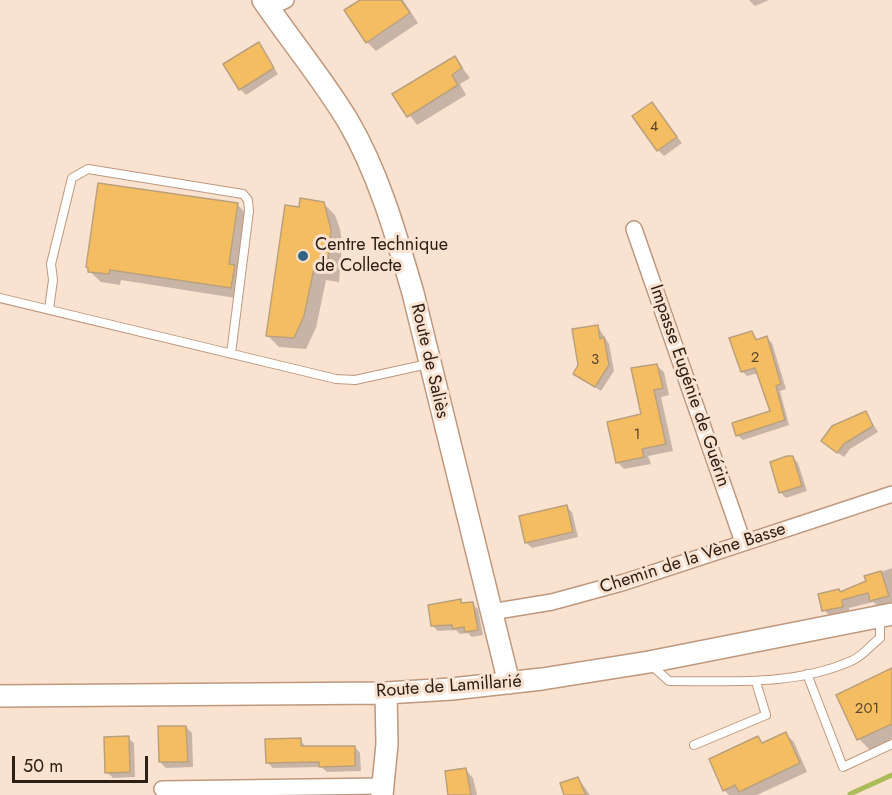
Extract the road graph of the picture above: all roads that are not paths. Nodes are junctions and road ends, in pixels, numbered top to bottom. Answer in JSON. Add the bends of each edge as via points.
{"nodes":[{"id":1,"x":273,"y":3,"type":"edge"},
{"id":2,"x":634,"y":229,"type":"dead end"},
{"id":3,"x":0,"y":298,"type":"edge"},
{"id":4,"x":48,"y":309,"type":"junction"},
{"id":5,"x":231,"y":354,"type":"junction"},
{"id":6,"x":430,"y":364,"type":"junction"},
{"id":7,"x":892,"y":494,"type":"edge"},
{"id":8,"x":743,"y":542,"type":"junction"},
{"id":9,"x":491,"y":612,"type":"junction"},
{"id":10,"x":886,"y":616,"type":"edge"},
{"id":11,"x":649,"y":662,"type":"junction"},
{"id":12,"x":807,"y":674,"type":"junction"},
{"id":13,"x":756,"y":682,"type":"junction"},
{"id":14,"x":509,"y":683,"type":"junction"},
{"id":15,"x":386,"y":693,"type":"junction"},
{"id":16,"x":0,"y":696,"type":"edge"},
{"id":17,"x":892,"y":744,"type":"edge"},
{"id":18,"x":694,"y":745,"type":"dead end"},
{"id":19,"x":162,"y":789,"type":"dead end"},
{"id":20,"x":383,"y":790,"type":"edge"}],
"edges":[{"from":1,"to":6,"type":"main road","name":"Route de Saliès","via":[[336,102],[371,168],[396,238]]},
{"from":2,"to":8,"type":"street","name":"Impasse Eugénie de Guérin"},
{"from":3,"to":4,"type":"lane"},
{"from":4,"to":5,"type":"lane"},
{"from":4,"to":5,"type":"lane","via":[[51,264],[72,178],[88,169],[243,194],[249,211]]},
{"from":5,"to":6,"type":"lane","via":[[355,380]]},
{"from":6,"to":9,"type":"main road","name":"Route de Saliès"},
{"from":7,"to":8,"type":"street","name":"Chemin de la Vène Basse"},
{"from":8,"to":9,"type":"street","name":"Chemin de la Vène Basse","via":[[583,594]]},
{"from":9,"to":14,"type":"main road","name":"Route de Saliès"},
{"from":10,"to":11,"type":"main road","name":"Route de Lamillarié"},
{"from":10,"to":12,"type":"lane","via":[[880,638],[853,661]]},
{"from":11,"to":13,"type":"lane","via":[[669,681]]},
{"from":11,"to":14,"type":"main road","name":"Route de Lamillarié"},
{"from":12,"to":13,"type":"lane"},
{"from":12,"to":17,"type":"lane","via":[[843,767]]},
{"from":13,"to":18,"type":"lane","via":[[766,715]]},
{"from":14,"to":15,"type":"main road","name":"Route de Lamillarié"},
{"from":15,"to":16,"type":"main road","name":"Route de Lamillarié"},
{"from":15,"to":20,"type":"main road"},
{"from":19,"to":20,"type":"street"}]}
